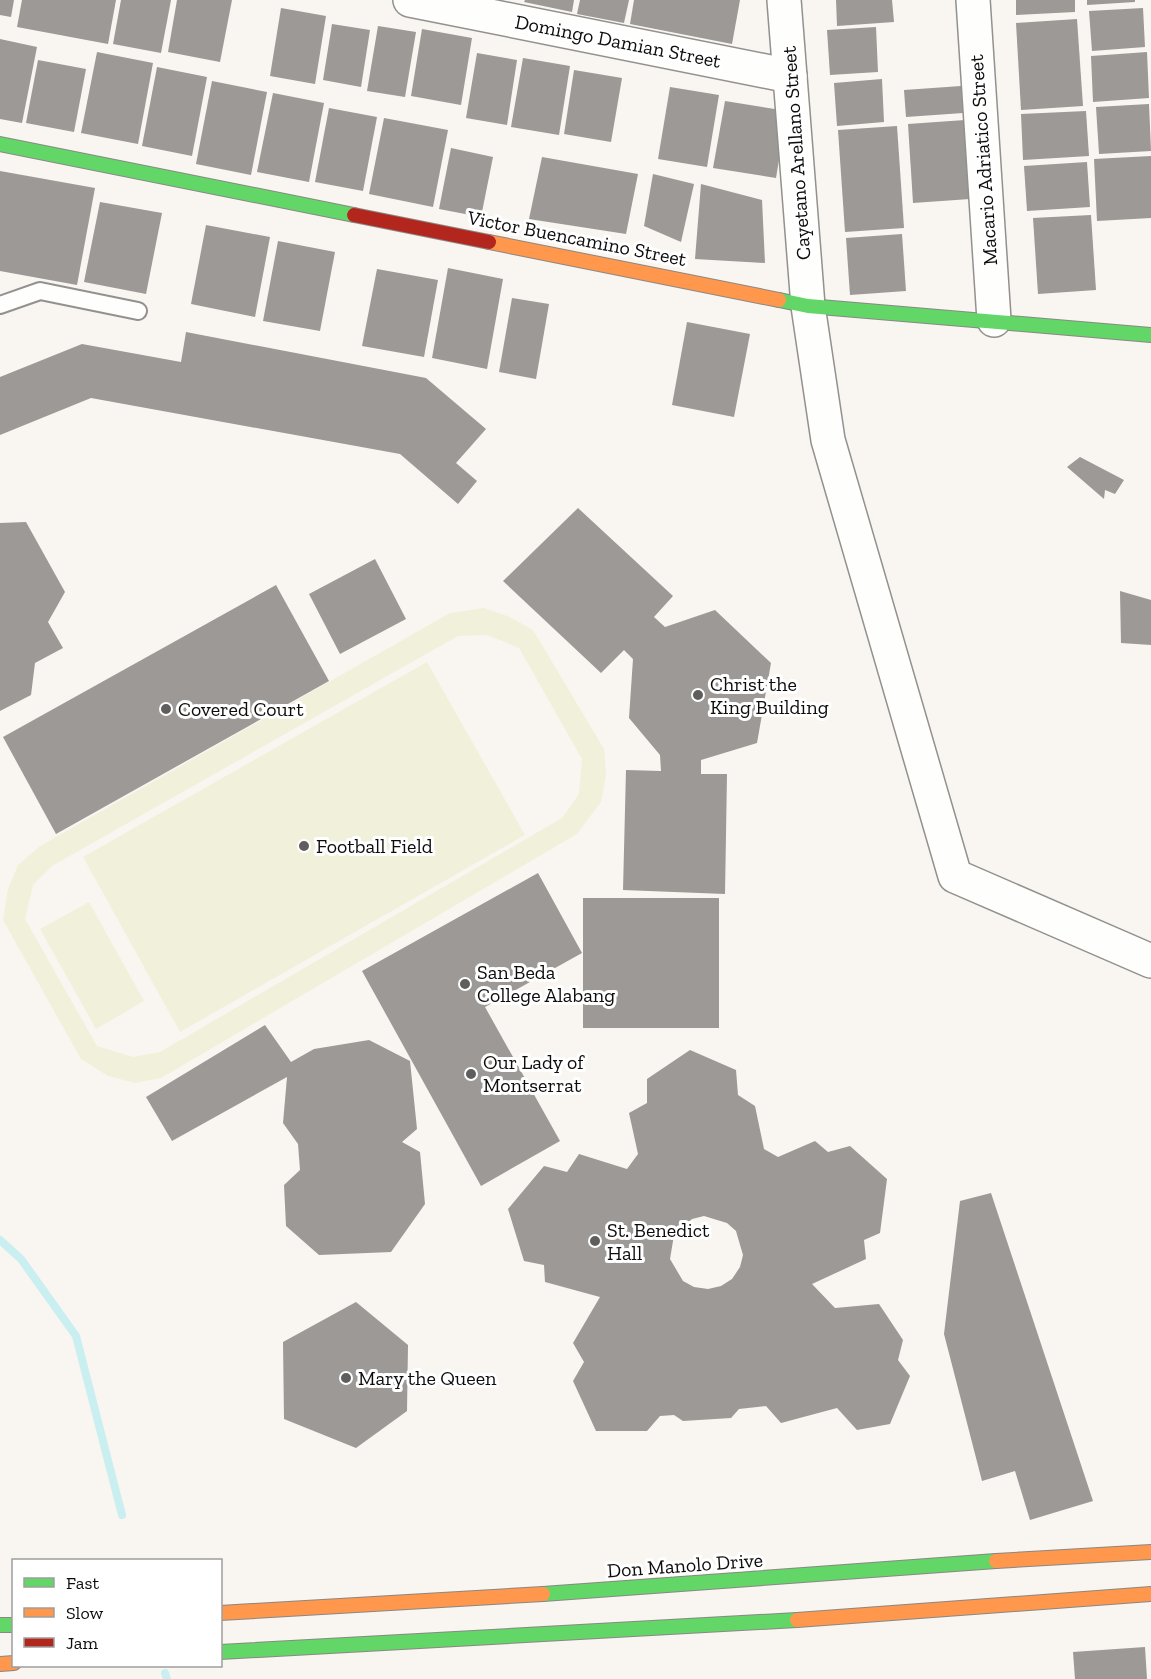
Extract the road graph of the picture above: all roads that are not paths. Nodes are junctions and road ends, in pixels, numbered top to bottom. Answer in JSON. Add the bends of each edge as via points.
{"nodes":[{"id":1,"x":410,"y":0,"type":"edge"},
{"id":2,"x":784,"y":0,"type":"edge"},
{"id":3,"x":973,"y":0,"type":"edge"},
{"id":4,"x":790,"y":76,"type":"junction"},
{"id":5,"x":0,"y":144,"type":"edge"},
{"id":6,"x":0,"y":305,"type":"edge"},
{"id":7,"x":807,"y":306,"type":"junction"},
{"id":8,"x":138,"y":311,"type":"dead end"},
{"id":9,"x":994,"y":320,"type":"junction"},
{"id":10,"x":1151,"y":335,"type":"edge"},
{"id":11,"x":1151,"y":961,"type":"edge"},
{"id":12,"x":1151,"y":1552,"type":"edge"},
{"id":13,"x":1151,"y":1594,"type":"edge"},
{"id":14,"x":222,"y":1613,"type":"edge"},
{"id":15,"x":222,"y":1652,"type":"edge"}],
"edges":[{"from":1,"to":4,"type":"street","name":"Domingo Damian Street"},
{"from":2,"to":4,"type":"street","name":"Cayetano Arellano Street"},
{"from":3,"to":9,"type":"street","name":"Macario Adriatico Street"},
{"from":4,"to":7,"type":"street","name":"Cayetano Arellano Street"},
{"from":5,"to":7,"type":"street","name":"Victor Buencamino Street"},
{"from":6,"to":8,"type":"lane","via":[[40,291]]},
{"from":7,"to":9,"type":"street","name":"Victor Buencamino Street"},
{"from":7,"to":11,"type":"street","name":"Cayetano Arellano Street","via":[[828,440],[955,876]]},
{"from":9,"to":10,"type":"street","name":"Victor Buencamino Street"},
{"from":12,"to":14,"type":"street","name":"Don Manolo Drive","via":[[470,1603]]},
{"from":13,"to":15,"type":"street","via":[[906,1606]]}]}
